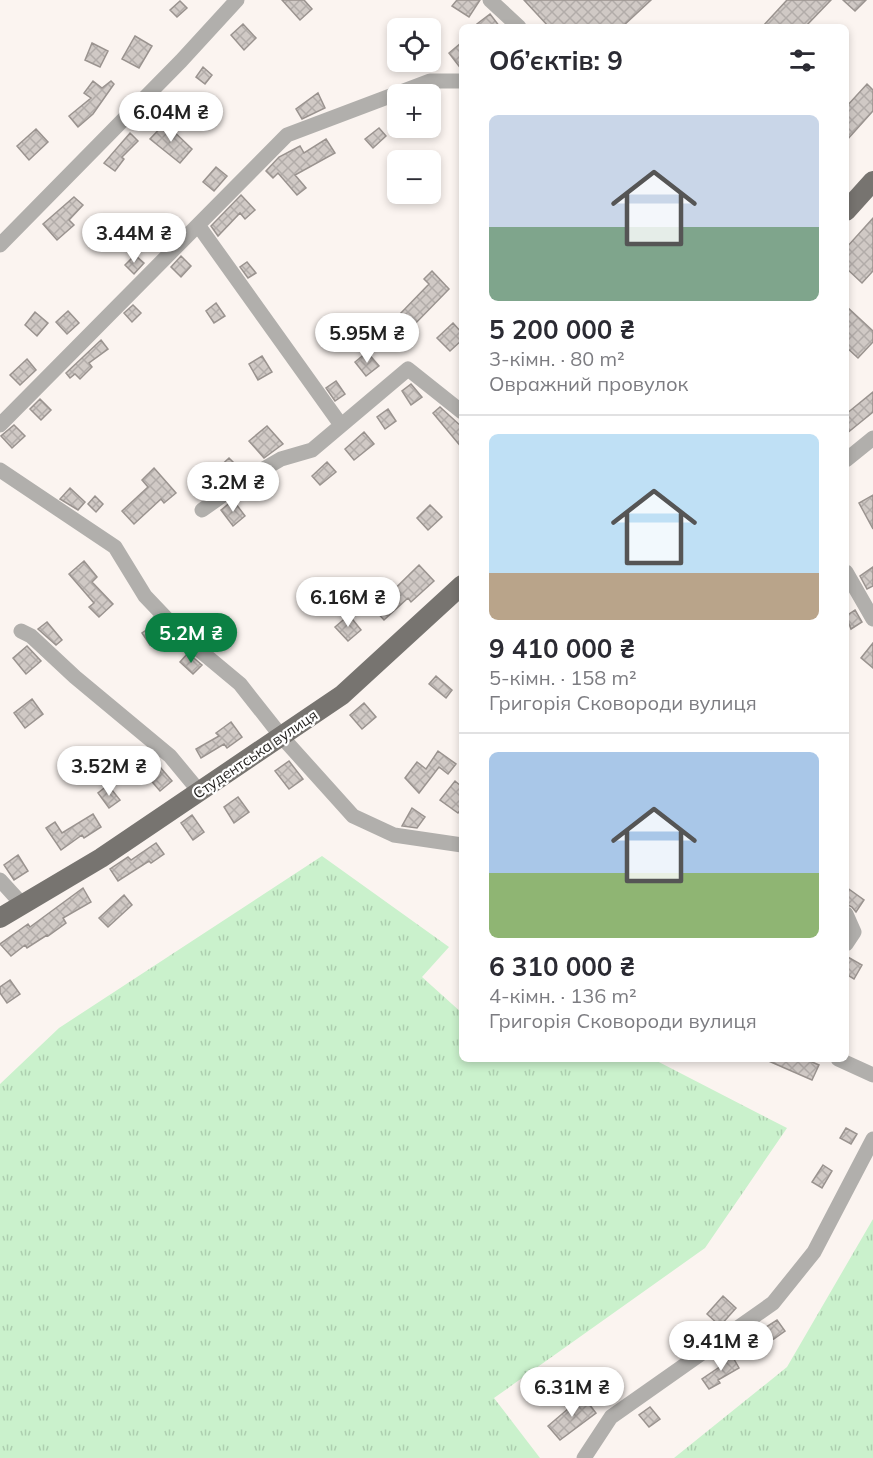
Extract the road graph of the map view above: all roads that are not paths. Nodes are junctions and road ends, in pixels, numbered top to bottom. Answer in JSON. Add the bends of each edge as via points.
{"nodes":[{"id":1,"x":237,"y":0,"type":"edge"},
{"id":2,"x":490,"y":0,"type":"edge"},
{"id":3,"x":516,"y":24,"type":"edge"},
{"id":4,"x":459,"y":81,"type":"edge"},
{"id":5,"x":873,"y":181,"type":"edge"},
{"id":6,"x":849,"y":208,"type":"edge"},
{"id":7,"x":198,"y":225,"type":"junction"},
{"id":8,"x":0,"y":244,"type":"edge"},
{"id":9,"x":459,"y":410,"type":"edge"},
{"id":10,"x":0,"y":425,"type":"edge"},
{"id":11,"x":341,"y":425,"type":"junction"},
{"id":12,"x":873,"y":438,"type":"edge"},
{"id":13,"x":849,"y":458,"type":"edge"},
{"id":14,"x":0,"y":470,"type":"edge"},
{"id":15,"x":202,"y":510,"type":"dead end"},
{"id":16,"x":849,"y":577,"type":"edge"},
{"id":17,"x":459,"y":588,"type":"edge"},
{"id":18,"x":873,"y":620,"type":"edge"},
{"id":19,"x":21,"y":631,"type":"dead end"},
{"id":20,"x":282,"y":736,"type":"junction"},
{"id":21,"x":200,"y":791,"type":"junction"},
{"id":22,"x":459,"y":845,"type":"edge"},
{"id":23,"x":0,"y":880,"type":"edge"},
{"id":24,"x":21,"y":903,"type":"junction"},
{"id":25,"x":0,"y":918,"type":"edge"},
{"id":26,"x":849,"y":921,"type":"edge"},
{"id":27,"x":849,"y":940,"type":"edge"},
{"id":28,"x":845,"y":1062,"type":"edge"},
{"id":29,"x":873,"y":1075,"type":"edge"},
{"id":30,"x":873,"y":1139,"type":"edge"},
{"id":31,"x":584,"y":1458,"type":"edge"}],
"edges":[{"from":1,"to":8,"type":"street"},
{"from":2,"to":3,"type":"street"},
{"from":4,"to":7,"type":"street","via":[[430,81],[287,135]]},
{"from":5,"to":6,"type":"main road"},
{"from":7,"to":10,"type":"street"},
{"from":7,"to":11,"type":"street"},
{"from":9,"to":11,"type":"street","via":[[408,369]]},
{"from":11,"to":15,"type":"street","via":[[312,450],[281,459]]},
{"from":12,"to":13,"type":"street"},
{"from":14,"to":20,"type":"street","via":[[115,547],[145,596],[186,639],[240,684]]},
{"from":16,"to":18,"type":"street"},
{"from":17,"to":20,"type":"main road","name":"Студентська вулиця","via":[[342,695]]},
{"from":19,"to":21,"type":"street","via":[[170,756]]},
{"from":20,"to":21,"type":"main road","name":"Студентська вулиця"},
{"from":20,"to":22,"type":"street","via":[[353,816],[394,835]]},
{"from":21,"to":24,"type":"main road","name":"Студентська вулиця","via":[[101,858]]},
{"from":23,"to":24,"type":"street"},
{"from":24,"to":25,"type":"main road","name":"Студентська вулиця"},
{"from":26,"to":27,"type":"street","via":[[854,932]]},
{"from":28,"to":29,"type":"street"},
{"from":30,"to":31,"type":"street","via":[[814,1252],[773,1304],[611,1417]]}]}
